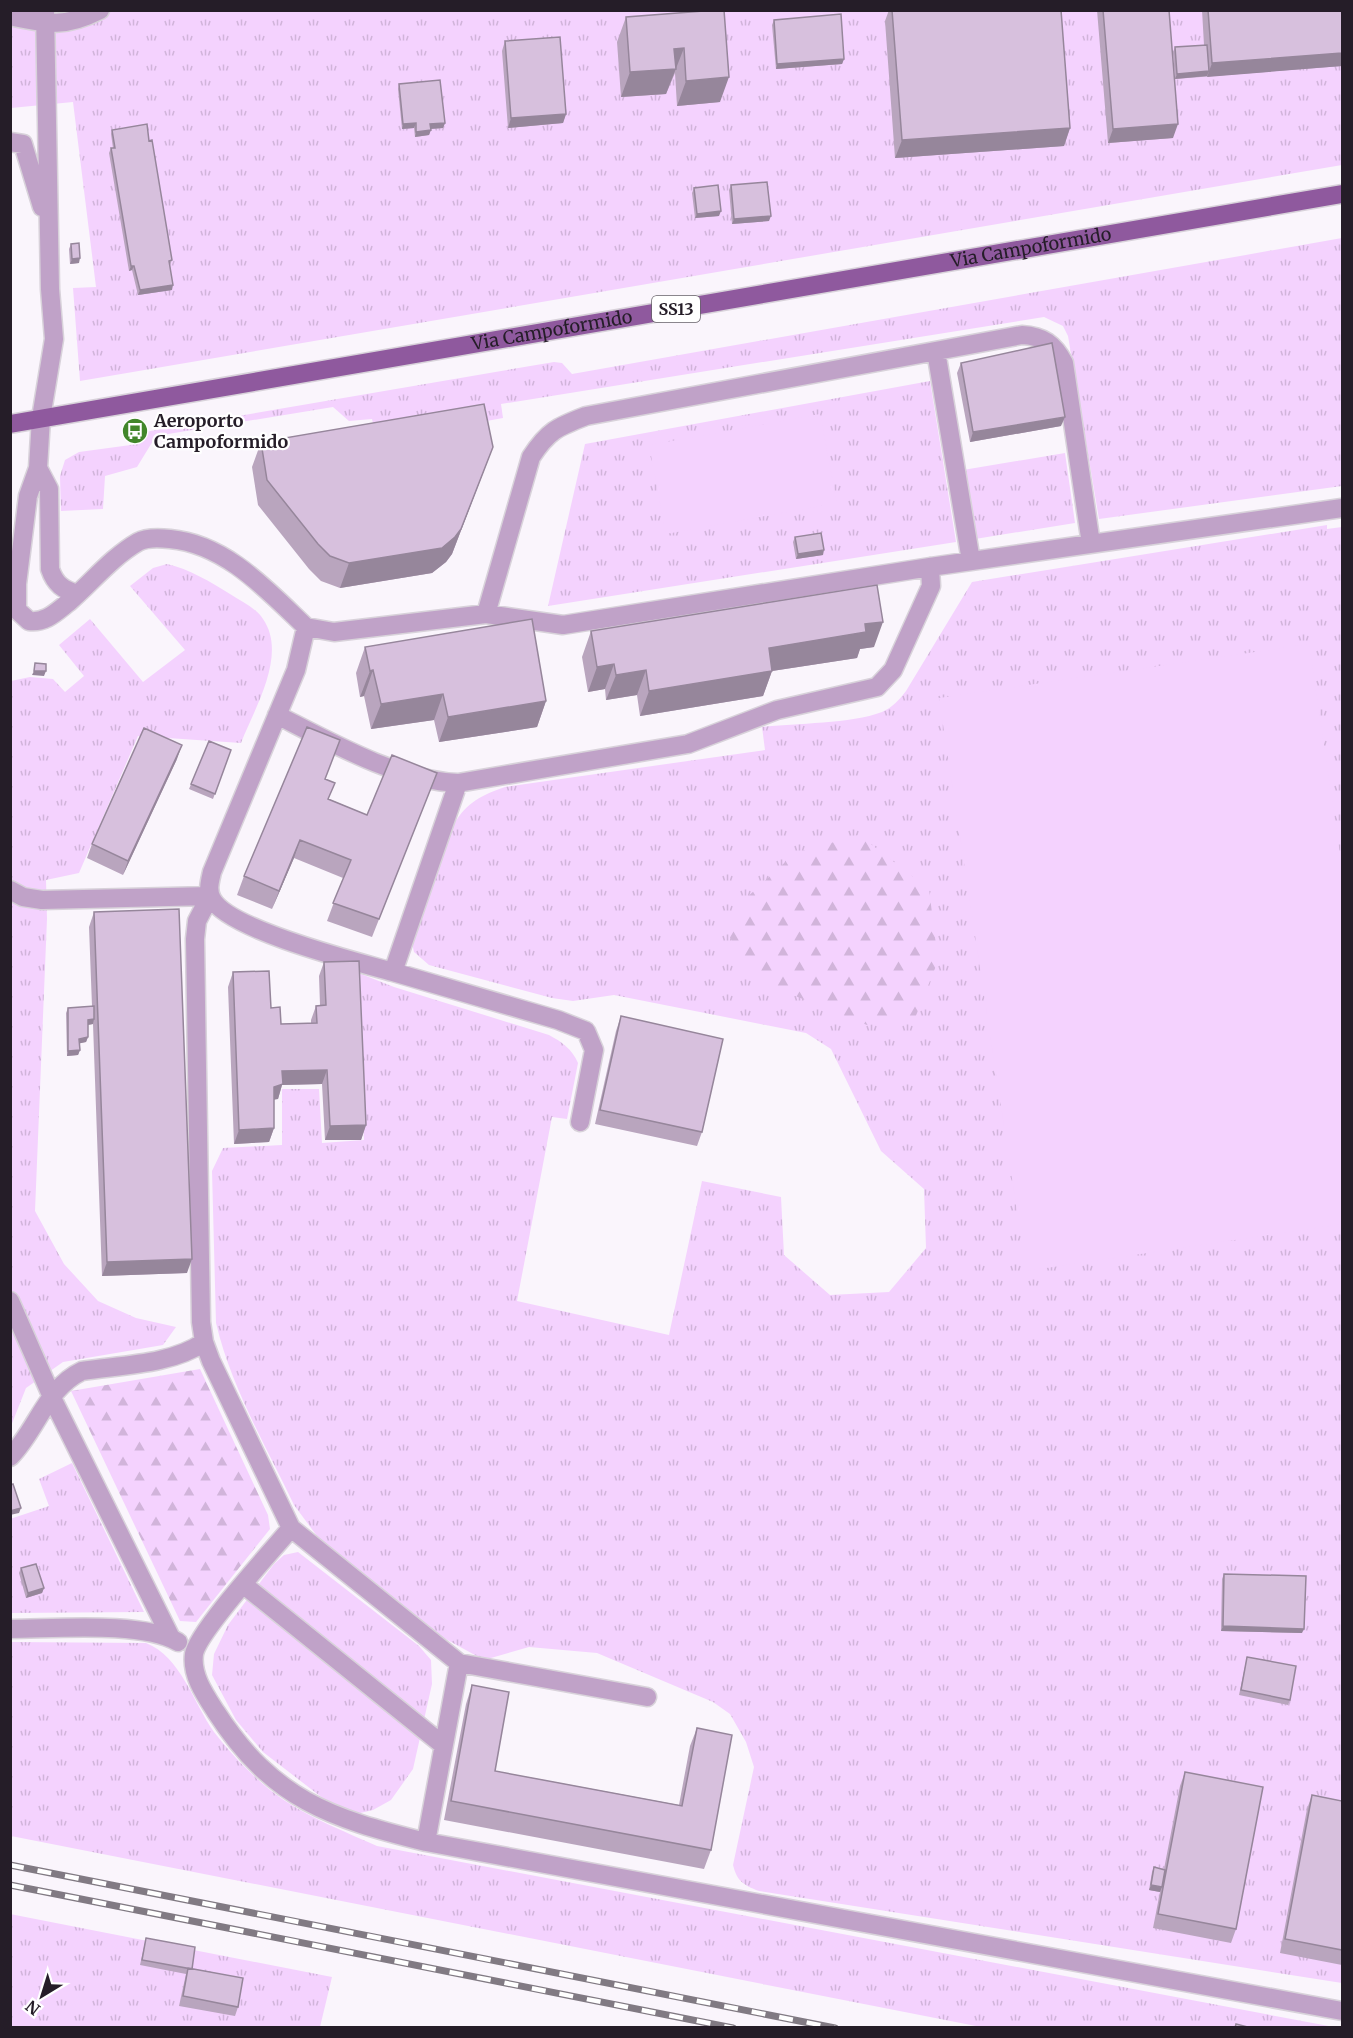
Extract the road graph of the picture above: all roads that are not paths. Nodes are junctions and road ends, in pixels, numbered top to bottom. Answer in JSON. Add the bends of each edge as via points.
{"nodes":[{"id":1,"x":100,"y":10,"type":"edge"},
{"id":2,"x":10,"y":16,"type":"edge"},
{"id":3,"x":46,"y":17,"type":"edge"},
{"id":4,"x":10,"y":142,"type":"edge"},
{"id":5,"x":1342,"y":194,"type":"edge"},
{"id":6,"x":49,"y":229,"type":"junction"},
{"id":7,"x":936,"y":351,"type":"junction"},
{"id":8,"x":41,"y":418,"type":"junction"},
{"id":9,"x":10,"y":424,"type":"edge"},
{"id":10,"x":38,"y":468,"type":"junction"},
{"id":11,"x":1342,"y":508,"type":"edge"},
{"id":12,"x":1091,"y":544,"type":"junction"},
{"id":13,"x":971,"y":561,"type":"junction"},
{"id":14,"x":930,"y":567,"type":"junction"},
{"id":15,"x":78,"y":594,"type":"junction"},
{"id":16,"x":486,"y":614,"type":"junction"},
{"id":17,"x":306,"y":627,"type":"junction"},
{"id":18,"x":277,"y":715,"type":"junction"},
{"id":19,"x":458,"y":783,"type":"junction"},
{"id":20,"x":10,"y":890,"type":"edge"},
{"id":21,"x":210,"y":896,"type":"junction"},
{"id":22,"x":393,"y":972,"type":"junction"},
{"id":23,"x":580,"y":1122,"type":"dead end"},
{"id":24,"x":10,"y":1301,"type":"edge"},
{"id":25,"x":204,"y":1342,"type":"junction"},
{"id":26,"x":52,"y":1395,"type":"junction"},
{"id":27,"x":10,"y":1457,"type":"edge"},
{"id":28,"x":291,"y":1528,"type":"junction"},
{"id":29,"x":244,"y":1585,"type":"junction"},
{"id":30,"x":10,"y":1629,"type":"edge"},
{"id":31,"x":171,"y":1638,"type":"junction"},
{"id":32,"x":194,"y":1654,"type":"junction"},
{"id":33,"x":459,"y":1663,"type":"junction"},
{"id":34,"x":647,"y":1697,"type":"dead end"},
{"id":35,"x":443,"y":1745,"type":"junction"},
{"id":36,"x":426,"y":1842,"type":"junction"},
{"id":37,"x":1342,"y":2011,"type":"edge"}],
"edges":[{"from":1,"to":3,"type":"lane","via":[[76,22]]},
{"from":2,"to":3,"type":"lane"},
{"from":3,"to":6,"type":"lane"},
{"from":4,"to":6,"type":"lane","via":[[23,144]]},
{"from":5,"to":8,"type":"main road","name":"Via Campoformido","number":"SS13"},
{"from":6,"to":8,"type":"lane","via":[[54,339]]},
{"from":7,"to":12,"type":"lane","via":[[1022,335],[1038,336],[1058,351],[1064,363]]},
{"from":7,"to":13,"type":"lane"},
{"from":7,"to":16,"type":"lane","via":[[586,416],[564,424],[545,436],[531,457]]},
{"from":8,"to":9,"type":"main road","name":"Via Campoformido","number":"SS13"},
{"from":8,"to":10,"type":"lane"},
{"from":10,"to":15,"type":"lane","via":[[49,489],[53,579],[60,587]]},
{"from":10,"to":15,"type":"lane","via":[[28,496],[17,610],[29,621],[38,622]]},
{"from":11,"to":12,"type":"lane"},
{"from":12,"to":13,"type":"lane"},
{"from":13,"to":14,"type":"lane"},
{"from":14,"to":16,"type":"lane","via":[[563,625]]},
{"from":14,"to":19,"type":"lane","via":[[932,586],[893,670],[877,687],[777,710],[688,744]]},
{"from":15,"to":17,"type":"lane","via":[[141,540],[190,541],[216,552],[264,587]]},
{"from":16,"to":17,"type":"lane","via":[[334,632]]},
{"from":17,"to":18,"type":"lane","via":[[296,670]]},
{"from":18,"to":19,"type":"lane","via":[[405,774]]},
{"from":18,"to":21,"type":"lane","via":[[212,872]]},
{"from":19,"to":22,"type":"lane"},
{"from":20,"to":21,"type":"lane","via":[[42,900]]},
{"from":21,"to":22,"type":"lane","via":[[231,915],[303,947]]},
{"from":21,"to":25,"type":"lane","via":[[197,921],[195,939]]},
{"from":22,"to":23,"type":"lane","via":[[586,1031],[594,1050]]},
{"from":24,"to":26,"type":"lane"},
{"from":25,"to":26,"type":"lane","via":[[192,1351],[168,1358],[82,1371]]},
{"from":25,"to":28,"type":"lane"},
{"from":26,"to":27,"type":"lane"},
{"from":26,"to":31,"type":"lane"},
{"from":28,"to":29,"type":"lane"},
{"from":28,"to":33,"type":"lane"},
{"from":29,"to":32,"type":"lane","via":[[198,1641]]},
{"from":29,"to":35,"type":"lane"},
{"from":30,"to":31,"type":"lane","via":[[129,1630]]},
{"from":31,"to":32,"type":"lane"},
{"from":32,"to":36,"type":"lane","via":[[193,1670],[238,1745],[280,1785],[329,1814]]},
{"from":33,"to":34,"type":"lane"},
{"from":33,"to":35,"type":"lane"},
{"from":35,"to":36,"type":"lane"},
{"from":36,"to":37,"type":"lane"}]}
